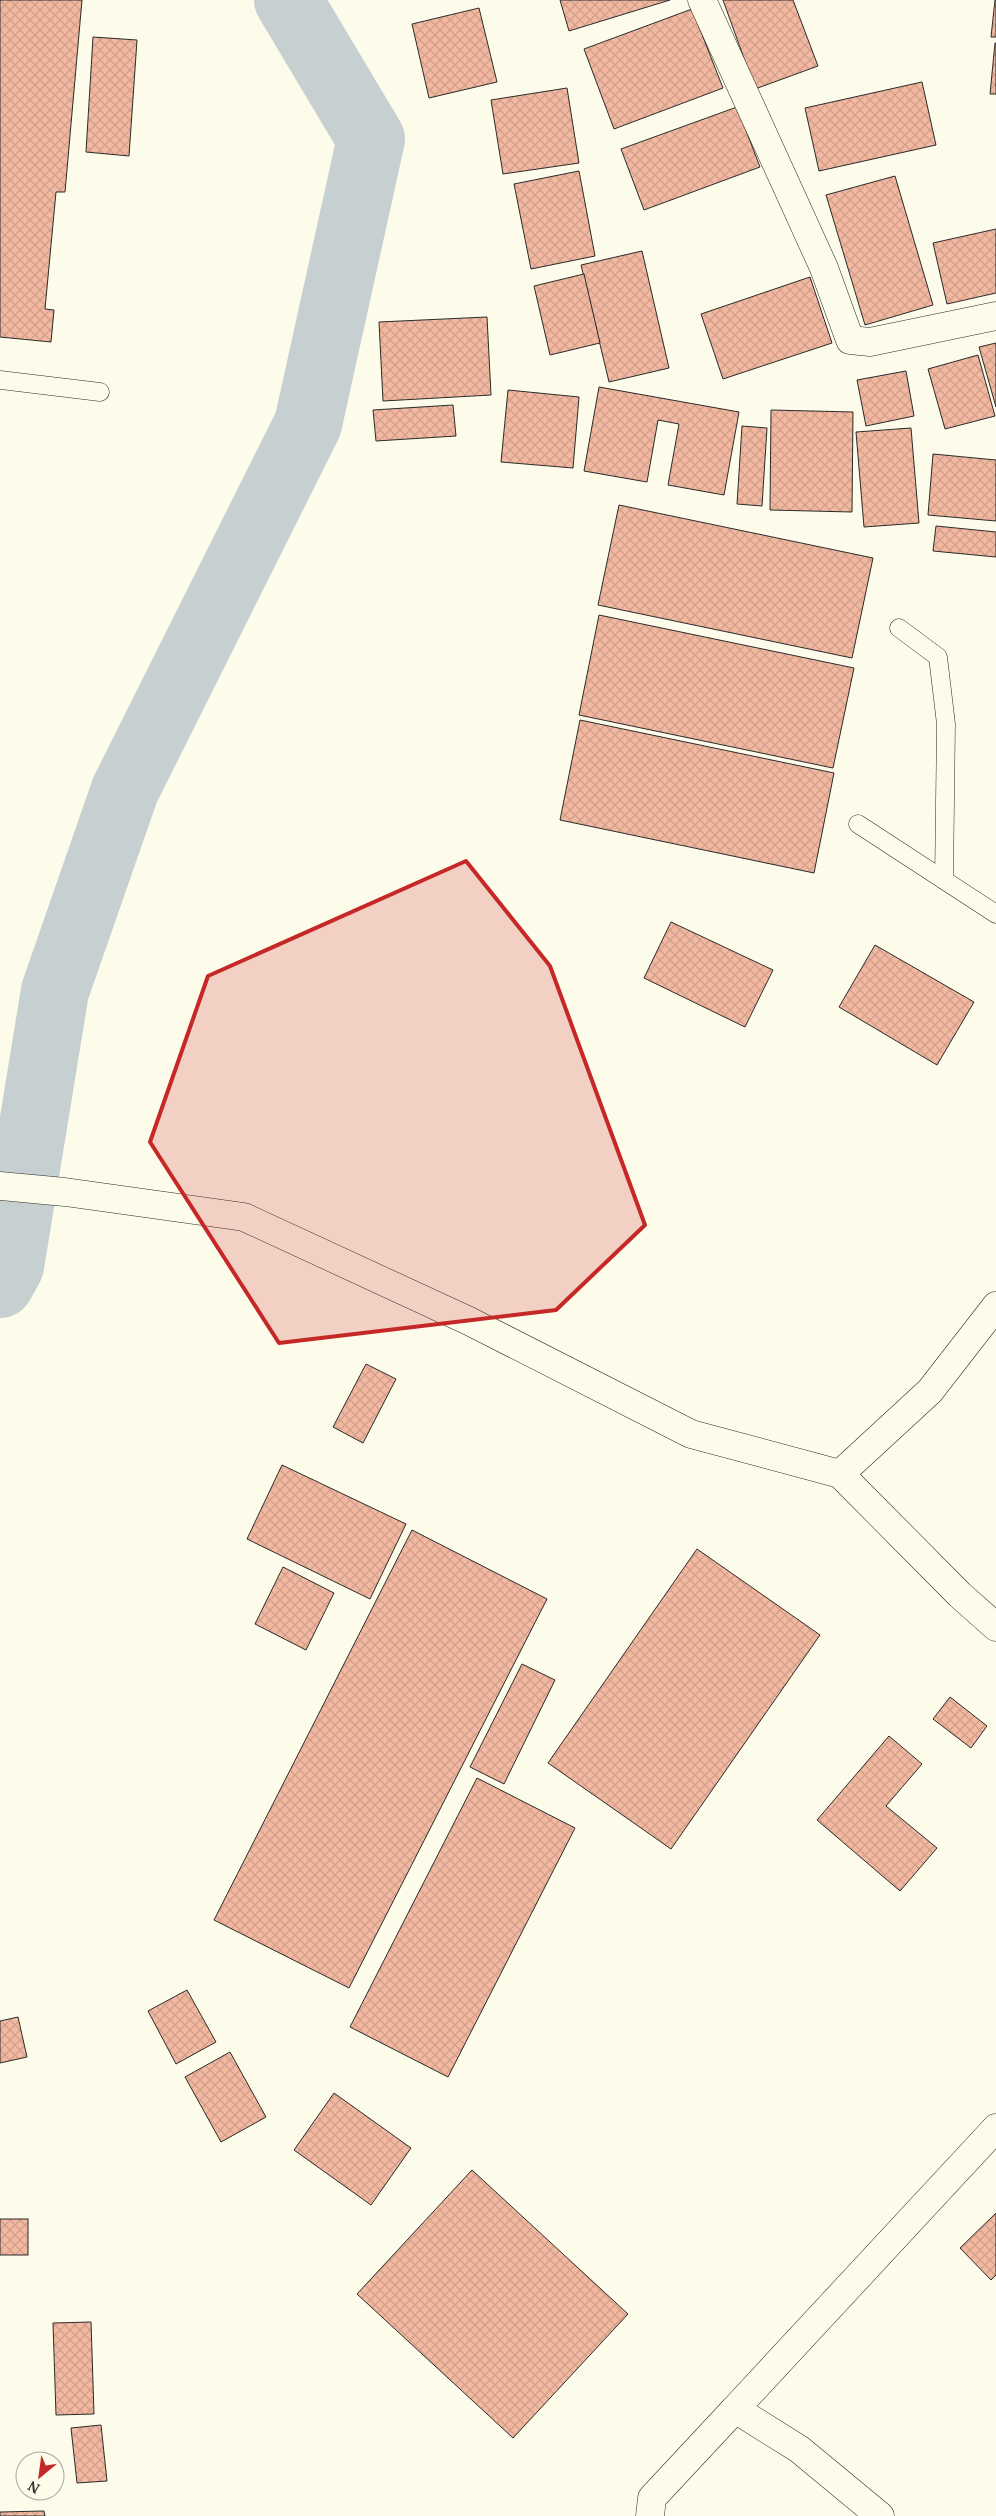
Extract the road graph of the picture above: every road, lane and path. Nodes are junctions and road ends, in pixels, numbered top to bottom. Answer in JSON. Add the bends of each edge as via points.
{"nodes":[{"id":1,"x":702,"y":0,"type":"edge"},
{"id":2,"x":996,"y":316,"type":"edge"},
{"id":3,"x":0,"y":380,"type":"edge"},
{"id":4,"x":100,"y":392,"type":"dead end"},
{"id":5,"x":899,"y":628,"type":"dead end"},
{"id":6,"x":858,"y":824,"type":"dead end"},
{"id":7,"x":944,"y":880,"type":"junction"},
{"id":8,"x":996,"y":914,"type":"edge"},
{"id":9,"x":0,"y":1186,"type":"edge"},
{"id":10,"x":996,"y":1306,"type":"edge"},
{"id":11,"x":840,"y":1474,"type":"junction"},
{"id":12,"x":996,"y":1627,"type":"edge"},
{"id":13,"x":996,"y":2128,"type":"edge"},
{"id":14,"x":735,"y":2409,"type":"junction"},
{"id":15,"x":650,"y":2516,"type":"edge"},
{"id":16,"x":880,"y":2516,"type":"edge"}],
"edges":[{"from":1,"to":2,"type":"street","via":[[824,268],[850,340],[870,342]]},
{"from":3,"to":4,"type":"lane"},
{"from":5,"to":7,"type":"lane","via":[[938,657],[946,724]]},
{"from":6,"to":7,"type":"lane"},
{"from":7,"to":8,"type":"lane"},
{"from":9,"to":11,"type":"street","via":[[244,1217],[469,1321],[691,1434]]},
{"from":10,"to":11,"type":"street","via":[[930,1391]]},
{"from":11,"to":12,"type":"street"},
{"from":13,"to":14,"type":"street"},
{"from":14,"to":15,"type":"street","via":[[652,2498]]},
{"from":14,"to":16,"type":"street","via":[[799,2449]]}]}
